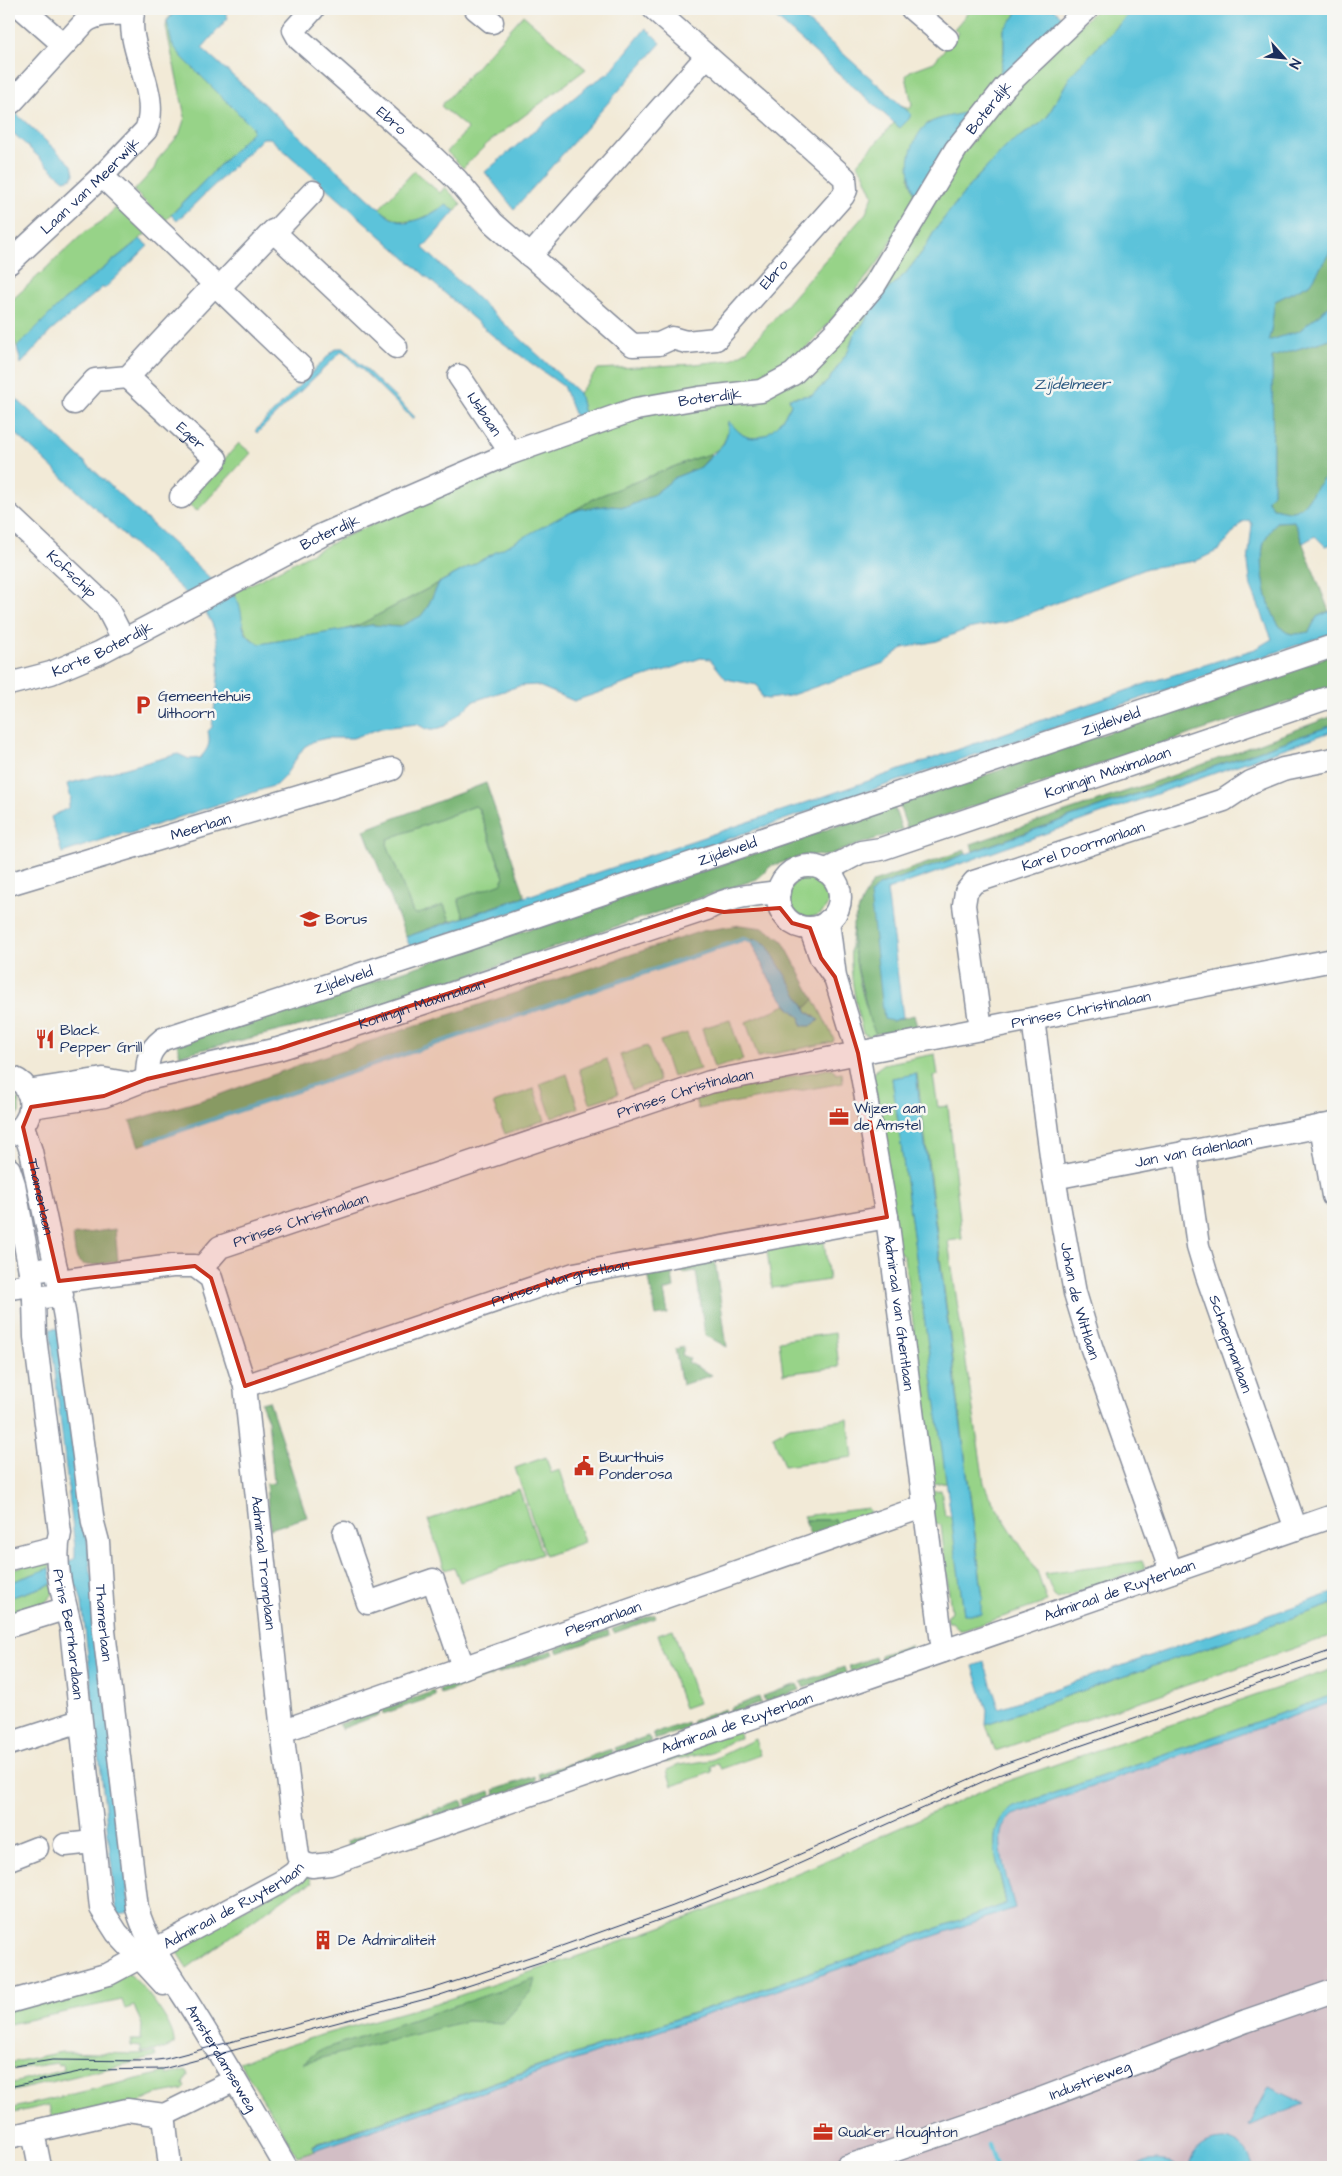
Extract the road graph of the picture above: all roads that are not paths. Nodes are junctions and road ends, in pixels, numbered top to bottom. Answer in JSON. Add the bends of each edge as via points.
{"nodes":[{"id":1,"x":23,"y":9,"type":"edge"},
{"id":2,"x":313,"y":9,"type":"edge"},
{"id":3,"x":654,"y":9,"type":"edge"},
{"id":4,"x":912,"y":9,"type":"edge"},
{"id":5,"x":1087,"y":9,"type":"edge"},
{"id":6,"x":133,"y":11,"type":"edge"},
{"id":7,"x":947,"y":39,"type":"dead end"},
{"id":8,"x":64,"y":45,"type":"junction"},
{"id":9,"x":707,"y":56,"type":"junction"},
{"id":10,"x":12,"y":102,"type":"dead end"},
{"id":11,"x":102,"y":176,"type":"junction"},
{"id":12,"x":313,"y":192,"type":"dead end"},
{"id":13,"x":275,"y":232,"type":"junction"},
{"id":14,"x":13,"y":250,"type":"edge"},
{"id":15,"x":530,"y":256,"type":"junction"},
{"id":16,"x":216,"y":287,"type":"junction"},
{"id":17,"x":396,"y":347,"type":"dead end"},
{"id":18,"x":302,"y":368,"type":"dead end"},
{"id":19,"x":459,"y":376,"type":"dead end"},
{"id":20,"x":128,"y":377,"type":"junction"},
{"id":21,"x":74,"y":402,"type":"dead end"},
{"id":22,"x":511,"y":453,"type":"junction"},
{"id":23,"x":181,"y":497,"type":"dead end"},
{"id":24,"x":9,"y":515,"type":"edge"},
{"id":25,"x":193,"y":604,"type":"joint"},
{"id":26,"x":124,"y":641,"type":"junction"},
{"id":27,"x":1333,"y":646,"type":"edge"},
{"id":28,"x":9,"y":684,"type":"edge"},
{"id":29,"x":1333,"y":696,"type":"edge"},
{"id":30,"x":1333,"y":759,"type":"edge"},
{"id":31,"x":392,"y":769,"type":"dead end"},
{"id":32,"x":831,"y":878,"type":"junction"},
{"id":33,"x":9,"y":884,"type":"edge"},
{"id":34,"x":779,"y":900,"type":"junction"},
{"id":35,"x":819,"y":924,"type":"junction"},
{"id":36,"x":1333,"y":960,"type":"edge"},
{"id":37,"x":1033,"y":1019,"type":"junction"},
{"id":38,"x":981,"y":1029,"type":"junction"},
{"id":39,"x":858,"y":1053,"type":"junction"},
{"id":40,"x":140,"y":1081,"type":"junction"},
{"id":41,"x":17,"y":1097,"type":"edge"},
{"id":42,"x":1327,"y":1125,"type":"edge"},
{"id":43,"x":1185,"y":1152,"type":"junction"},
{"id":44,"x":9,"y":1169,"type":"edge"},
{"id":45,"x":1054,"y":1178,"type":"junction"},
{"id":46,"x":1333,"y":1196,"type":"edge"},
{"id":47,"x":887,"y":1217,"type":"junction"},
{"id":48,"x":201,"y":1269,"type":"junction"},
{"id":49,"x":59,"y":1281,"type":"junction"},
{"id":50,"x":32,"y":1285,"type":"junction"},
{"id":51,"x":9,"y":1288,"type":"edge"},
{"id":52,"x":245,"y":1386,"type":"junction"},
{"id":53,"x":925,"y":1506,"type":"junction"},
{"id":54,"x":1333,"y":1516,"type":"edge"},
{"id":55,"x":1296,"y":1528,"type":"junction"},
{"id":56,"x":344,"y":1533,"type":"dead end"},
{"id":57,"x":56,"y":1547,"type":"junction"},
{"id":58,"x":9,"y":1559,"type":"edge"},
{"id":59,"x":1171,"y":1572,"type":"junction"},
{"id":60,"x":64,"y":1609,"type":"junction"},
{"id":61,"x":9,"y":1626,"type":"edge"},
{"id":62,"x":943,"y":1651,"type":"junction"},
{"id":63,"x":463,"y":1667,"type":"junction"},
{"id":64,"x":80,"y":1721,"type":"junction"},
{"id":65,"x":282,"y":1731,"type":"junction"},
{"id":66,"x":9,"y":1744,"type":"edge"},
{"id":67,"x":93,"y":1842,"type":"junction"},
{"id":68,"x":65,"y":1845,"type":"dead end"},
{"id":69,"x":37,"y":1848,"type":"dead end"},
{"id":70,"x":9,"y":1859,"type":"edge"},
{"id":71,"x":302,"y":1863,"type":"junction"},
{"id":72,"x":146,"y":1954,"type":"junction"},
{"id":73,"x":1333,"y":1991,"type":"edge"},
{"id":74,"x":9,"y":2002,"type":"edge"},
{"id":75,"x":230,"y":2082,"type":"junction"},
{"id":76,"x":164,"y":2115,"type":"junction"},
{"id":77,"x":32,"y":2132,"type":"junction"},
{"id":78,"x":9,"y":2137,"type":"edge"},
{"id":79,"x":40,"y":2167,"type":"edge"},
{"id":80,"x":170,"y":2167,"type":"edge"},
{"id":81,"x":275,"y":2167,"type":"edge"},
{"id":82,"x":286,"y":2167,"type":"edge"},
{"id":83,"x":846,"y":2167,"type":"edge"}],
"edges":[{"from":1,"to":8,"type":"street"},
{"from":2,"to":15,"type":"street","name":"Ebro","via":[[294,30],[299,39],[434,157],[494,223]]},
{"from":3,"to":9,"type":"street","name":"Ebro"},
{"from":4,"to":7,"type":"street"},
{"from":5,"to":22,"type":"street","name":"Boterdijk","via":[[1005,87],[956,149],[874,286],[836,331],[793,374],[761,391],[636,409]]},
{"from":6,"to":8,"type":"street","via":[[93,16]]},
{"from":6,"to":11,"type":"street","name":"Laan van Meerwijk","via":[[132,26],[151,106],[150,121],[146,130]]},
{"from":8,"to":10,"type":"street"},
{"from":9,"to":15,"type":"street"},
{"from":9,"to":15,"type":"street","name":"Ebro","via":[[845,178],[846,183],[843,196],[716,340],[686,342],[672,338],[659,344],[633,345]]},
{"from":11,"to":14,"type":"street","name":"Laan van Meerwijk"},
{"from":11,"to":16,"type":"street"},
{"from":12,"to":13,"type":"street"},
{"from":13,"to":16,"type":"street"},
{"from":13,"to":17,"type":"street"},
{"from":16,"to":18,"type":"street"},
{"from":16,"to":20,"type":"street"},
{"from":19,"to":22,"type":"street","name":"IJsbaan"},
{"from":20,"to":21,"type":"street","via":[[95,380]]},
{"from":20,"to":23,"type":"street","name":"Eger","via":[[216,459]]},
{"from":22,"to":25,"type":"street","name":"Boterdijk","via":[[342,525]]},
{"from":24,"to":26,"type":"street","name":"Kofschip","via":[[106,606]]},
{"from":25,"to":26,"type":"street","name":"Korte Boterdijk"},
{"from":26,"to":28,"type":"street","name":"Korte Boterdijk","via":[[81,662]]},
{"from":27,"to":40,"type":"street","name":"Zijdelveld","via":[[163,1039],[152,1048]]},
{"from":29,"to":32,"type":"street","name":"Koningin Máximalaan","via":[[881,849],[862,852]]},
{"from":30,"to":38,"type":"street","name":"Karel Doormanlaan","via":[[1282,769],[1251,782],[1224,800],[974,882],[966,892],[964,905]]},
{"from":31,"to":33,"type":"street","name":"Meerlaan"},
{"from":32,"to":34,"type":"street","via":[[811,866],[796,869],[784,878]]},
{"from":32,"to":35,"type":"street","via":[[839,900],[838,908]]},
{"from":34,"to":35,"type":"street","via":[[792,923]]},
{"from":34,"to":40,"type":"street","name":"Koningin Máximalaan","via":[[742,896],[720,901],[707,909],[296,1043]]},
{"from":35,"to":39,"type":"street","name":"Admiraal van Ghentlaan"},
{"from":36,"to":37,"type":"street","name":"Prinses Christinalaan"},
{"from":37,"to":38,"type":"street","name":"Prinses Christinalaan"},
{"from":37,"to":45,"type":"street","name":"Johan de Wittlaan"},
{"from":38,"to":39,"type":"street","name":"Prinses Christinalaan"},
{"from":39,"to":47,"type":"street","name":"Admiraal van Ghentlaan"},
{"from":39,"to":48,"type":"street","name":"Prinses Christinalaan","via":[[686,1088],[220,1247]]},
{"from":40,"to":41,"type":"street","name":"Koningin Máximalaan","via":[[103,1080]]},
{"from":41,"to":49,"type":"street","name":"Thamerlaan"},
{"from":42,"to":43,"type":"street","name":"Jan van Galenlaan"},
{"from":42,"to":46,"type":"street"},
{"from":43,"to":45,"type":"street","name":"Jan van Galenlaan"},
{"from":43,"to":55,"type":"street","name":"Schaepmanlaan","via":[[1198,1246]]},
{"from":44,"to":50,"type":"street","name":"Thamerlaan"},
{"from":45,"to":59,"type":"street","name":"Johan de Wittlaan","via":[[1080,1312]]},
{"from":47,"to":52,"type":"street","name":"Prinses Margrietlaan","via":[[574,1274]]},
{"from":47,"to":53,"type":"street","name":"Admiraal van Ghentlaan"},
{"from":48,"to":49,"type":"street","via":[[172,1266]]},
{"from":48,"to":52,"type":"street","name":"Admiraal Tromplaan","via":[[211,1278]]},
{"from":49,"to":50,"type":"street"},
{"from":49,"to":72,"type":"street","name":"Thamerlaan","via":[[98,1542],[104,1631],[134,1890]]},
{"from":50,"to":51,"type":"street"},
{"from":50,"to":57,"type":"street","name":"Prins Bernhardlaan","via":[[35,1337],[60,1533]]},
{"from":52,"to":65,"type":"street","name":"Admiraal Tromplaan"},
{"from":53,"to":62,"type":"street","name":"Admiraal van Ghentlaan"},
{"from":53,"to":63,"type":"street","name":"Plesmanlaan"},
{"from":54,"to":55,"type":"street","name":"Admiraal de Ruyterlaan"},
{"from":55,"to":59,"type":"street","name":"Admiraal de Ruyterlaan"},
{"from":56,"to":63,"type":"street","via":[[368,1603],[433,1580]]},
{"from":57,"to":58,"type":"street"},
{"from":57,"to":60,"type":"street","name":"Prins Bernhardlaan"},
{"from":59,"to":62,"type":"street","name":"Admiraal de Ruyterlaan"},
{"from":60,"to":61,"type":"street"},
{"from":60,"to":64,"type":"street","name":"Prins Bernhardlaan","via":[[71,1628]]},
{"from":62,"to":71,"type":"street","name":"Admiraal de Ruyterlaan","via":[[330,1864],[312,1866]]},
{"from":63,"to":65,"type":"street","name":"Plesmanlaan"},
{"from":64,"to":66,"type":"street"},
{"from":64,"to":67,"type":"street","name":"Prins Bernhardlaan"},
{"from":65,"to":71,"type":"street","name":"Admiraal Tromplaan","via":[[298,1856]]},
{"from":67,"to":68,"type":"street"},
{"from":67,"to":72,"type":"street","name":"Prins Bernhardlaan","via":[[101,1908],[117,1933]]},
{"from":69,"to":70,"type":"street"},
{"from":71,"to":72,"type":"street","name":"Admiraal de Ruyterlaan","via":[[281,1882]]},
{"from":72,"to":74,"type":"street","name":"Admiraal de Ruyterlaan","via":[[98,1978]]},
{"from":72,"to":75,"type":"street","name":"Amsterdamseweg"},
{"from":73,"to":83,"type":"street","name":"Industrieweg","via":[[1246,2020],[1001,2114]]},
{"from":75,"to":76,"type":"street"},
{"from":75,"to":81,"type":"street","name":"Amsterdamseweg"},
{"from":75,"to":82,"type":"street","name":"Amsterdamseweg"},
{"from":76,"to":77,"type":"street","via":[[128,2110]]},
{"from":76,"to":80,"type":"street"},
{"from":77,"to":78,"type":"street"},
{"from":77,"to":79,"type":"street"}]}
